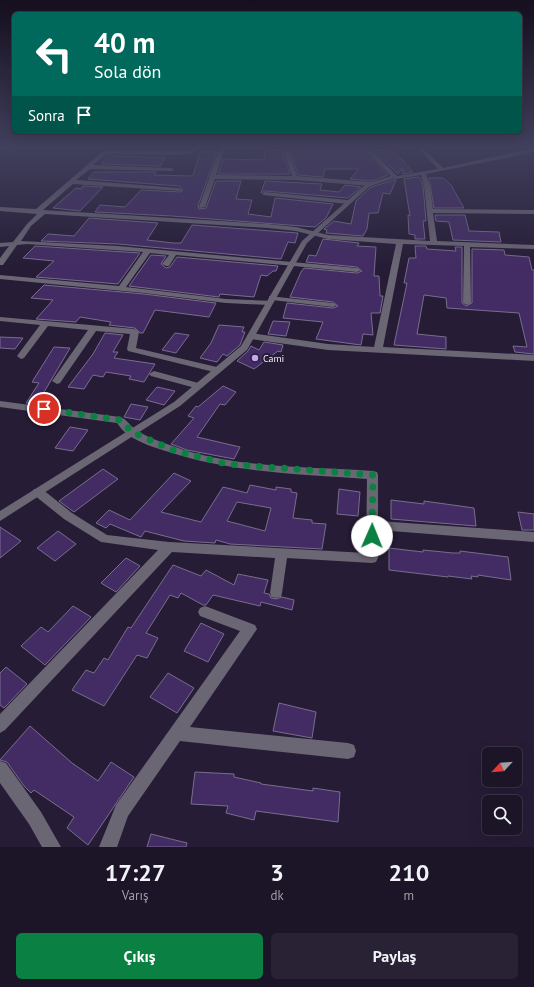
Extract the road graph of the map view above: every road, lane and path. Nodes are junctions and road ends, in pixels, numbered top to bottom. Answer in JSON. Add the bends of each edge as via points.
{"nodes":[{"id":1,"x":67,"y":187,"type":"edge"},
{"id":2,"x":133,"y":187,"type":"edge"},
{"id":3,"x":209,"y":187,"type":"edge"},
{"id":4,"x":368,"y":187,"type":"edge"},
{"id":5,"x":427,"y":187,"type":"edge"},
{"id":6,"x":179,"y":190,"type":"dead end"},
{"id":7,"x":265,"y":194,"type":"dead end"},
{"id":8,"x":348,"y":202,"type":"junction"},
{"id":9,"x":202,"y":207,"type":"dead end"},
{"id":10,"x":0,"y":208,"type":"edge"},
{"id":11,"x":430,"y":210,"type":"junction"},
{"id":12,"x":40,"y":212,"type":"junction"},
{"id":13,"x":534,"y":212,"type":"edge"},
{"id":14,"x":313,"y":234,"type":"junction"},
{"id":15,"x":400,"y":242,"type":"junction"},
{"id":16,"x":15,"y":244,"type":"junction"},
{"id":17,"x":434,"y":244,"type":"junction"},
{"id":18,"x":0,"y":245,"type":"edge"},
{"id":19,"x":467,"y":245,"type":"junction"},
{"id":20,"x":534,"y":247,"type":"edge"},
{"id":21,"x":148,"y":251,"type":"junction"},
{"id":22,"x":174,"y":253,"type":"junction"},
{"id":23,"x":0,"y":263,"type":"edge"},
{"id":24,"x":166,"y":264,"type":"dead end"},
{"id":25,"x":291,"y":264,"type":"junction"},
{"id":26,"x":357,"y":270,"type":"dead end"},
{"id":27,"x":0,"y":278,"type":"edge"},
{"id":28,"x":121,"y":289,"type":"junction"},
{"id":29,"x":270,"y":301,"type":"junction"},
{"id":30,"x":467,"y":303,"type":"dead end"},
{"id":31,"x":333,"y":305,"type":"dead end"},
{"id":32,"x":0,"y":319,"type":"edge"},
{"id":33,"x":46,"y":323,"type":"junction"},
{"id":34,"x":94,"y":328,"type":"junction"},
{"id":35,"x":250,"y":336,"type":"junction"},
{"id":36,"x":378,"y":350,"type":"junction"},
{"id":37,"x":21,"y":356,"type":"dead end"},
{"id":38,"x":534,"y":358,"type":"edge"},
{"id":39,"x":218,"y":370,"type":"junction"},
{"id":40,"x":154,"y":374,"type":"dead end"},
{"id":41,"x":57,"y":380,"type":"dead end"},
{"id":42,"x":198,"y":386,"type":"junction"},
{"id":43,"x":0,"y":404,"type":"edge"},
{"id":44,"x":132,"y":432,"type":"junction"},
{"id":45,"x":38,"y":492,"type":"junction"},
{"id":46,"x":0,"y":517,"type":"edge"},
{"id":47,"x":372,"y":525,"type":"junction"},
{"id":48,"x":534,"y":537,"type":"edge"},
{"id":49,"x":169,"y":547,"type":"junction"},
{"id":50,"x":282,"y":554,"type":"junction"},
{"id":51,"x":276,"y":592,"type":"dead end"},
{"id":52,"x":205,"y":612,"type":"dead end"},
{"id":53,"x":0,"y":725,"type":"edge"},
{"id":54,"x":177,"y":734,"type":"junction"},
{"id":55,"x":348,"y":751,"type":"dead end"},
{"id":56,"x":0,"y":768,"type":"edge"},
{"id":57,"x":52,"y":847,"type":"edge"},
{"id":58,"x":108,"y":847,"type":"edge"}],
"edges":[{"from":1,"to":12,"type":"street"},
{"from":2,"to":6,"type":"street"},
{"from":3,"to":9,"type":"street"},
{"from":4,"to":8,"type":"street"},
{"from":5,"to":11,"type":"street"},
{"from":7,"to":8,"type":"street"},
{"from":8,"to":14,"type":"street"},
{"from":10,"to":12,"type":"street"},
{"from":11,"to":13,"type":"street"},
{"from":11,"to":17,"type":"street"},
{"from":12,"to":14,"type":"street","via":[[268,226]]},
{"from":12,"to":16,"type":"street"},
{"from":14,"to":15,"type":"street"},
{"from":14,"to":25,"type":"street","via":[[304,242]]},
{"from":15,"to":17,"type":"street"},
{"from":15,"to":36,"type":"street"},
{"from":16,"to":18,"type":"street"},
{"from":16,"to":21,"type":"street","via":[[27,242]]},
{"from":16,"to":23,"type":"street"},
{"from":17,"to":19,"type":"street"},
{"from":19,"to":20,"type":"street"},
{"from":19,"to":30,"type":"street"},
{"from":21,"to":22,"type":"street"},
{"from":21,"to":28,"type":"street"},
{"from":22,"to":24,"type":"street"},
{"from":22,"to":25,"type":"street"},
{"from":25,"to":26,"type":"street"},
{"from":25,"to":29,"type":"street"},
{"from":27,"to":28,"type":"street"},
{"from":28,"to":29,"type":"street","via":[[226,301]]},
{"from":29,"to":31,"type":"street"},
{"from":29,"to":35,"type":"street"},
{"from":32,"to":33,"type":"street"},
{"from":33,"to":34,"type":"street"},
{"from":33,"to":37,"type":"street"},
{"from":34,"to":39,"type":"street","via":[[135,332],[131,349]]},
{"from":34,"to":41,"type":"street"},
{"from":35,"to":36,"type":"street","via":[[328,347]]},
{"from":35,"to":39,"type":"street","via":[[244,348]]},
{"from":36,"to":38,"type":"street"},
{"from":39,"to":42,"type":"street"},
{"from":40,"to":42,"type":"street"},
{"from":42,"to":44,"type":"street","via":[[177,404]]},
{"from":43,"to":44,"type":"street","via":[[120,420]]},
{"from":44,"to":45,"type":"street"},
{"from":44,"to":47,"type":"street","via":[[173,450],[227,464],[373,475]]},
{"from":45,"to":46,"type":"street"},
{"from":45,"to":49,"type":"street","via":[[68,516],[105,539]]},
{"from":47,"to":48,"type":"street"},
{"from":47,"to":50,"type":"street","via":[[372,558]]},
{"from":49,"to":50,"type":"street"},
{"from":49,"to":53,"type":"street"},
{"from":50,"to":51,"type":"street"},
{"from":52,"to":54,"type":"street","via":[[250,629]]},
{"from":54,"to":55,"type":"street"},
{"from":54,"to":58,"type":"street","via":[[122,811]]},
{"from":56,"to":57,"type":"street"}]}
